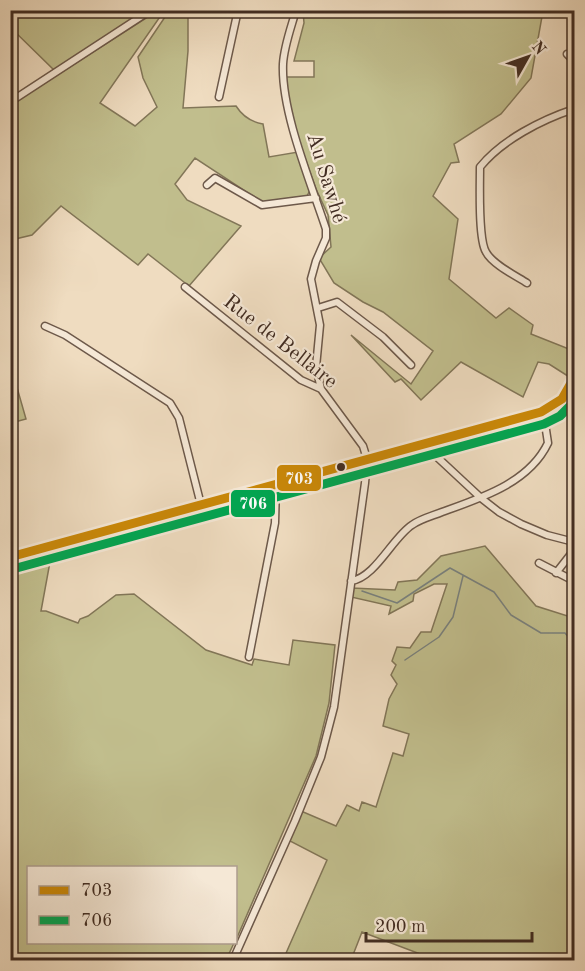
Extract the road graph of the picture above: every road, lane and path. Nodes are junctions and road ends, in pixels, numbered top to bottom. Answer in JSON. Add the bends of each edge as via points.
{"nodes":[{"id":1,"x":151,"y":10,"type":"edge"},
{"id":2,"x":238,"y":10,"type":"edge"},
{"id":3,"x":296,"y":10,"type":"edge"},
{"id":4,"x":567,"y":54,"type":"dead end"},
{"id":5,"x":574,"y":61,"type":"edge"},
{"id":6,"x":219,"y":97,"type":"dead end"},
{"id":7,"x":10,"y":102,"type":"edge"},
{"id":8,"x":574,"y":109,"type":"edge"},
{"id":9,"x":207,"y":185,"type":"dead end"},
{"id":10,"x":316,"y":198,"type":"junction"},
{"id":11,"x":527,"y":283,"type":"dead end"},
{"id":12,"x":185,"y":286,"type":"dead end"},
{"id":13,"x":318,"y":308,"type":"junction"},
{"id":14,"x":45,"y":326,"type":"dead end"},
{"id":15,"x":411,"y":365,"type":"dead end"},
{"id":16,"x":574,"y":378,"type":"edge"},
{"id":17,"x":321,"y":389,"type":"junction"},
{"id":18,"x":541,"y":412,"type":"junction"},
{"id":19,"x":423,"y":444,"type":"junction"},
{"id":20,"x":367,"y":459,"type":"junction"},
{"id":21,"x":276,"y":485,"type":"junction"},
{"id":22,"x":481,"y":498,"type":"junction"},
{"id":23,"x":201,"y":505,"type":"junction"},
{"id":24,"x":574,"y":542,"type":"edge"},
{"id":25,"x":574,"y":550,"type":"edge"},
{"id":26,"x":10,"y":557,"type":"edge"},
{"id":27,"x":539,"y":562,"type":"dead end"},
{"id":28,"x":556,"y":573,"type":"junction"},
{"id":29,"x":351,"y":581,"type":"junction"},
{"id":30,"x":574,"y":581,"type":"edge"},
{"id":31,"x":249,"y":657,"type":"dead end"},
{"id":32,"x":233,"y":960,"type":"edge"}],
"edges":[{"from":1,"to":7,"type":"street"},
{"from":2,"to":6,"type":"street"},
{"from":3,"to":10,"type":"street","name":"Au Sawhé","via":[[284,52],[283,80]]},
{"from":4,"to":5,"type":"street"},
{"from":8,"to":11,"type":"street","via":[[524,132],[490,155],[480,167],[485,252]]},
{"from":9,"to":10,"type":"street","via":[[215,178],[262,205]]},
{"from":10,"to":13,"type":"street","name":"Au Sawhé","via":[[326,229],[311,279]]},
{"from":12,"to":17,"type":"street","name":"Rue de Bellaire","via":[[301,380]]},
{"from":13,"to":15,"type":"street","via":[[337,302],[383,337]]},
{"from":13,"to":17,"type":"street","name":"Au Sawhé","via":[[316,367]]},
{"from":14,"to":23,"type":"street","via":[[65,334],[170,403],[179,418]]},
{"from":16,"to":18,"type":"main road","via":[[565,398]]},
{"from":17,"to":20,"type":"street","name":"Rue de Bellaire","via":[[363,446]]},
{"from":18,"to":19,"type":"main road"},
{"from":18,"to":22,"type":"street","via":[[548,443],[537,461],[530,470]]},
{"from":19,"to":20,"type":"main road"},
{"from":19,"to":22,"type":"street"},
{"from":20,"to":21,"type":"main road"},
{"from":20,"to":29,"type":"street"},
{"from":21,"to":23,"type":"main road"},
{"from":21,"to":31,"type":"street","via":[[275,524]]},
{"from":22,"to":24,"type":"street","via":[[521,524]]},
{"from":22,"to":29,"type":"street","via":[[410,525],[363,576]]},
{"from":23,"to":26,"type":"main road"},
{"from":25,"to":28,"type":"street"},
{"from":27,"to":28,"type":"street"},
{"from":28,"to":30,"type":"street"},
{"from":29,"to":32,"type":"street","via":[[334,707],[321,757]]}]}
